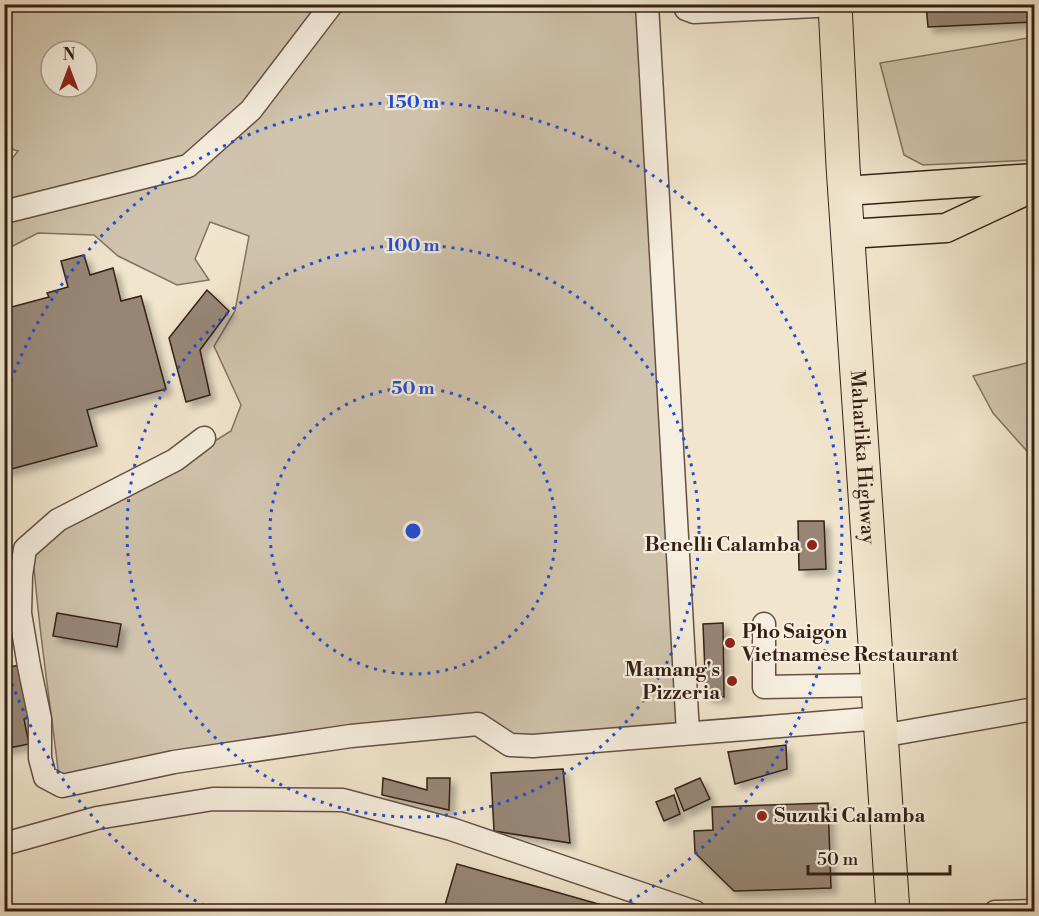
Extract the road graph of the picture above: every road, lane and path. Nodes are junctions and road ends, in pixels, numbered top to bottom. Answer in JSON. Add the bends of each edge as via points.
{"nodes":[{"id":1,"x":332,"y":4,"type":"edge"},
{"id":2,"x":647,"y":4,"type":"edge"},
{"id":3,"x":684,"y":4,"type":"edge"},
{"id":4,"x":835,"y":5,"type":"edge"},
{"id":5,"x":768,"y":6,"type":"edge"},
{"id":6,"x":1035,"y":178,"type":"edge"},
{"id":7,"x":1035,"y":187,"type":"edge"},
{"id":8,"x":845,"y":191,"type":"junction"},
{"id":9,"x":4,"y":212,"type":"edge"},
{"id":10,"x":848,"y":234,"type":"junction"},
{"id":11,"x":204,"y":438,"type":"dead end"},
{"id":12,"x":764,"y":624,"type":"dead end"},
{"id":13,"x":879,"y":685,"type":"junction"},
{"id":14,"x":1035,"y":709,"type":"edge"},
{"id":15,"x":881,"y":727,"type":"junction"},
{"id":16,"x":688,"y":733,"type":"junction"},
{"id":17,"x":4,"y":844,"type":"edge"},
{"id":18,"x":1035,"y":911,"type":"edge"},
{"id":19,"x":695,"y":912,"type":"edge"},
{"id":20,"x":893,"y":912,"type":"edge"},
{"id":21,"x":995,"y":912,"type":"edge"}],
"edges":[{"from":1,"to":9,"type":"street","via":[[250,110],[188,166]]},
{"from":2,"to":16,"type":"street"},
{"from":3,"to":5,"type":"street","via":[[694,12]]},
{"from":4,"to":5,"type":"street"},
{"from":4,"to":8,"type":"highway","name":"Maharlika Highway"},
{"from":6,"to":8,"type":"main road"},
{"from":7,"to":10,"type":"main road","via":[[946,228]]},
{"from":8,"to":10,"type":"highway","name":"Maharlika Highway"},
{"from":10,"to":13,"type":"highway","name":"Maharlika Highway"},
{"from":11,"to":16,"type":"street","via":[[175,460],[58,520],[25,549],[20,613],[40,719],[40,758],[45,777],[62,786],[186,760],[351,736],[478,724],[510,745],[533,746]]},
{"from":12,"to":13,"type":"street","via":[[764,687]]},
{"from":13,"to":15,"type":"highway","name":"Maharlika Highway"},
{"from":14,"to":15,"type":"street"},
{"from":15,"to":16,"type":"street"},
{"from":15,"to":20,"type":"highway","name":"Maharlika Highway"},
{"from":17,"to":19,"type":"street","via":[[97,818],[213,799],[343,800],[451,829]]},
{"from":18,"to":21,"type":"street"}]}
